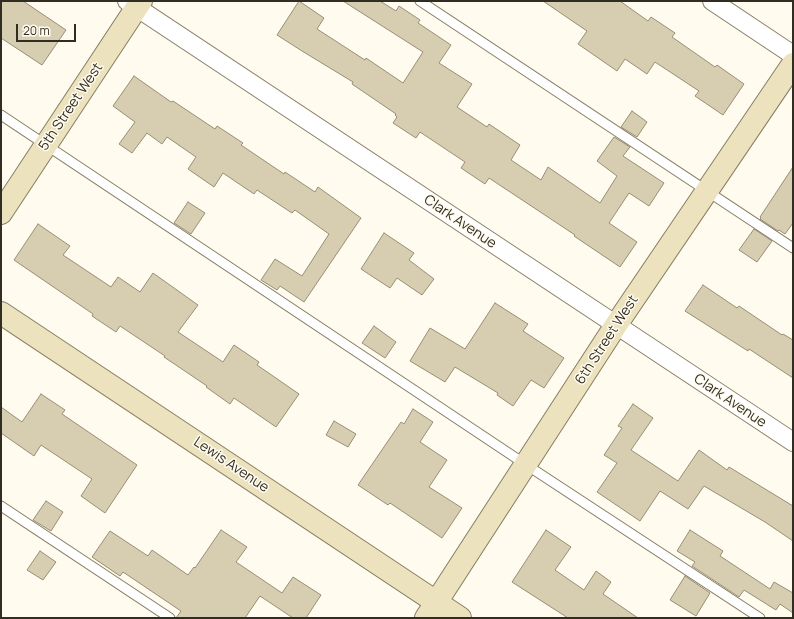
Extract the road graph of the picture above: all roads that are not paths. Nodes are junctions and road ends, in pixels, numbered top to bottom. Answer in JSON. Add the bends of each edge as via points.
{"nodes":[{"id":1,"x":420,"y":1,"type":"edge"},
{"id":2,"x":712,"y":1,"type":"edge"},
{"id":3,"x":135,"y":3,"type":"edge"},
{"id":4,"x":793,"y":55,"type":"edge"},
{"id":5,"x":793,"y":64,"type":"edge"},
{"id":6,"x":1,"y":115,"type":"edge"},
{"id":7,"x":46,"y":145,"type":"junction"},
{"id":8,"x":707,"y":191,"type":"junction"},
{"id":9,"x":1,"y":213,"type":"edge"},
{"id":10,"x":793,"y":248,"type":"edge"},
{"id":11,"x":1,"y":313,"type":"edge"},
{"id":12,"x":616,"y":325,"type":"junction"},
{"id":13,"x":793,"y":442,"type":"edge"},
{"id":14,"x":525,"y":464,"type":"junction"},
{"id":15,"x":1,"y":506,"type":"edge"},
{"id":16,"x":431,"y":610,"type":"edge"},
{"id":17,"x":170,"y":618,"type":"edge"},
{"id":18,"x":460,"y":618,"type":"edge"},
{"id":19,"x":760,"y":618,"type":"edge"}],
"edges":[{"from":1,"to":8,"type":"lane"},
{"from":2,"to":4,"type":"street"},
{"from":3,"to":7,"type":"street","name":"5th Street West"},
{"from":3,"to":12,"type":"street","name":"Clark Avenue"},
{"from":5,"to":8,"type":"street","name":"6th Street West"},
{"from":6,"to":7,"type":"lane"},
{"from":7,"to":9,"type":"street","name":"5th Street West"},
{"from":7,"to":14,"type":"lane"},
{"from":8,"to":10,"type":"lane"},
{"from":8,"to":12,"type":"street","name":"6th Street West"},
{"from":11,"to":16,"type":"street","name":"Lewis Avenue"},
{"from":12,"to":13,"type":"street","name":"Clark Avenue"},
{"from":12,"to":14,"type":"street","name":"6th Street West"},
{"from":14,"to":16,"type":"street","name":"6th Street West"},
{"from":14,"to":19,"type":"lane"},
{"from":15,"to":17,"type":"lane"},
{"from":16,"to":18,"type":"street","name":"Lewis Avenue"}]}
